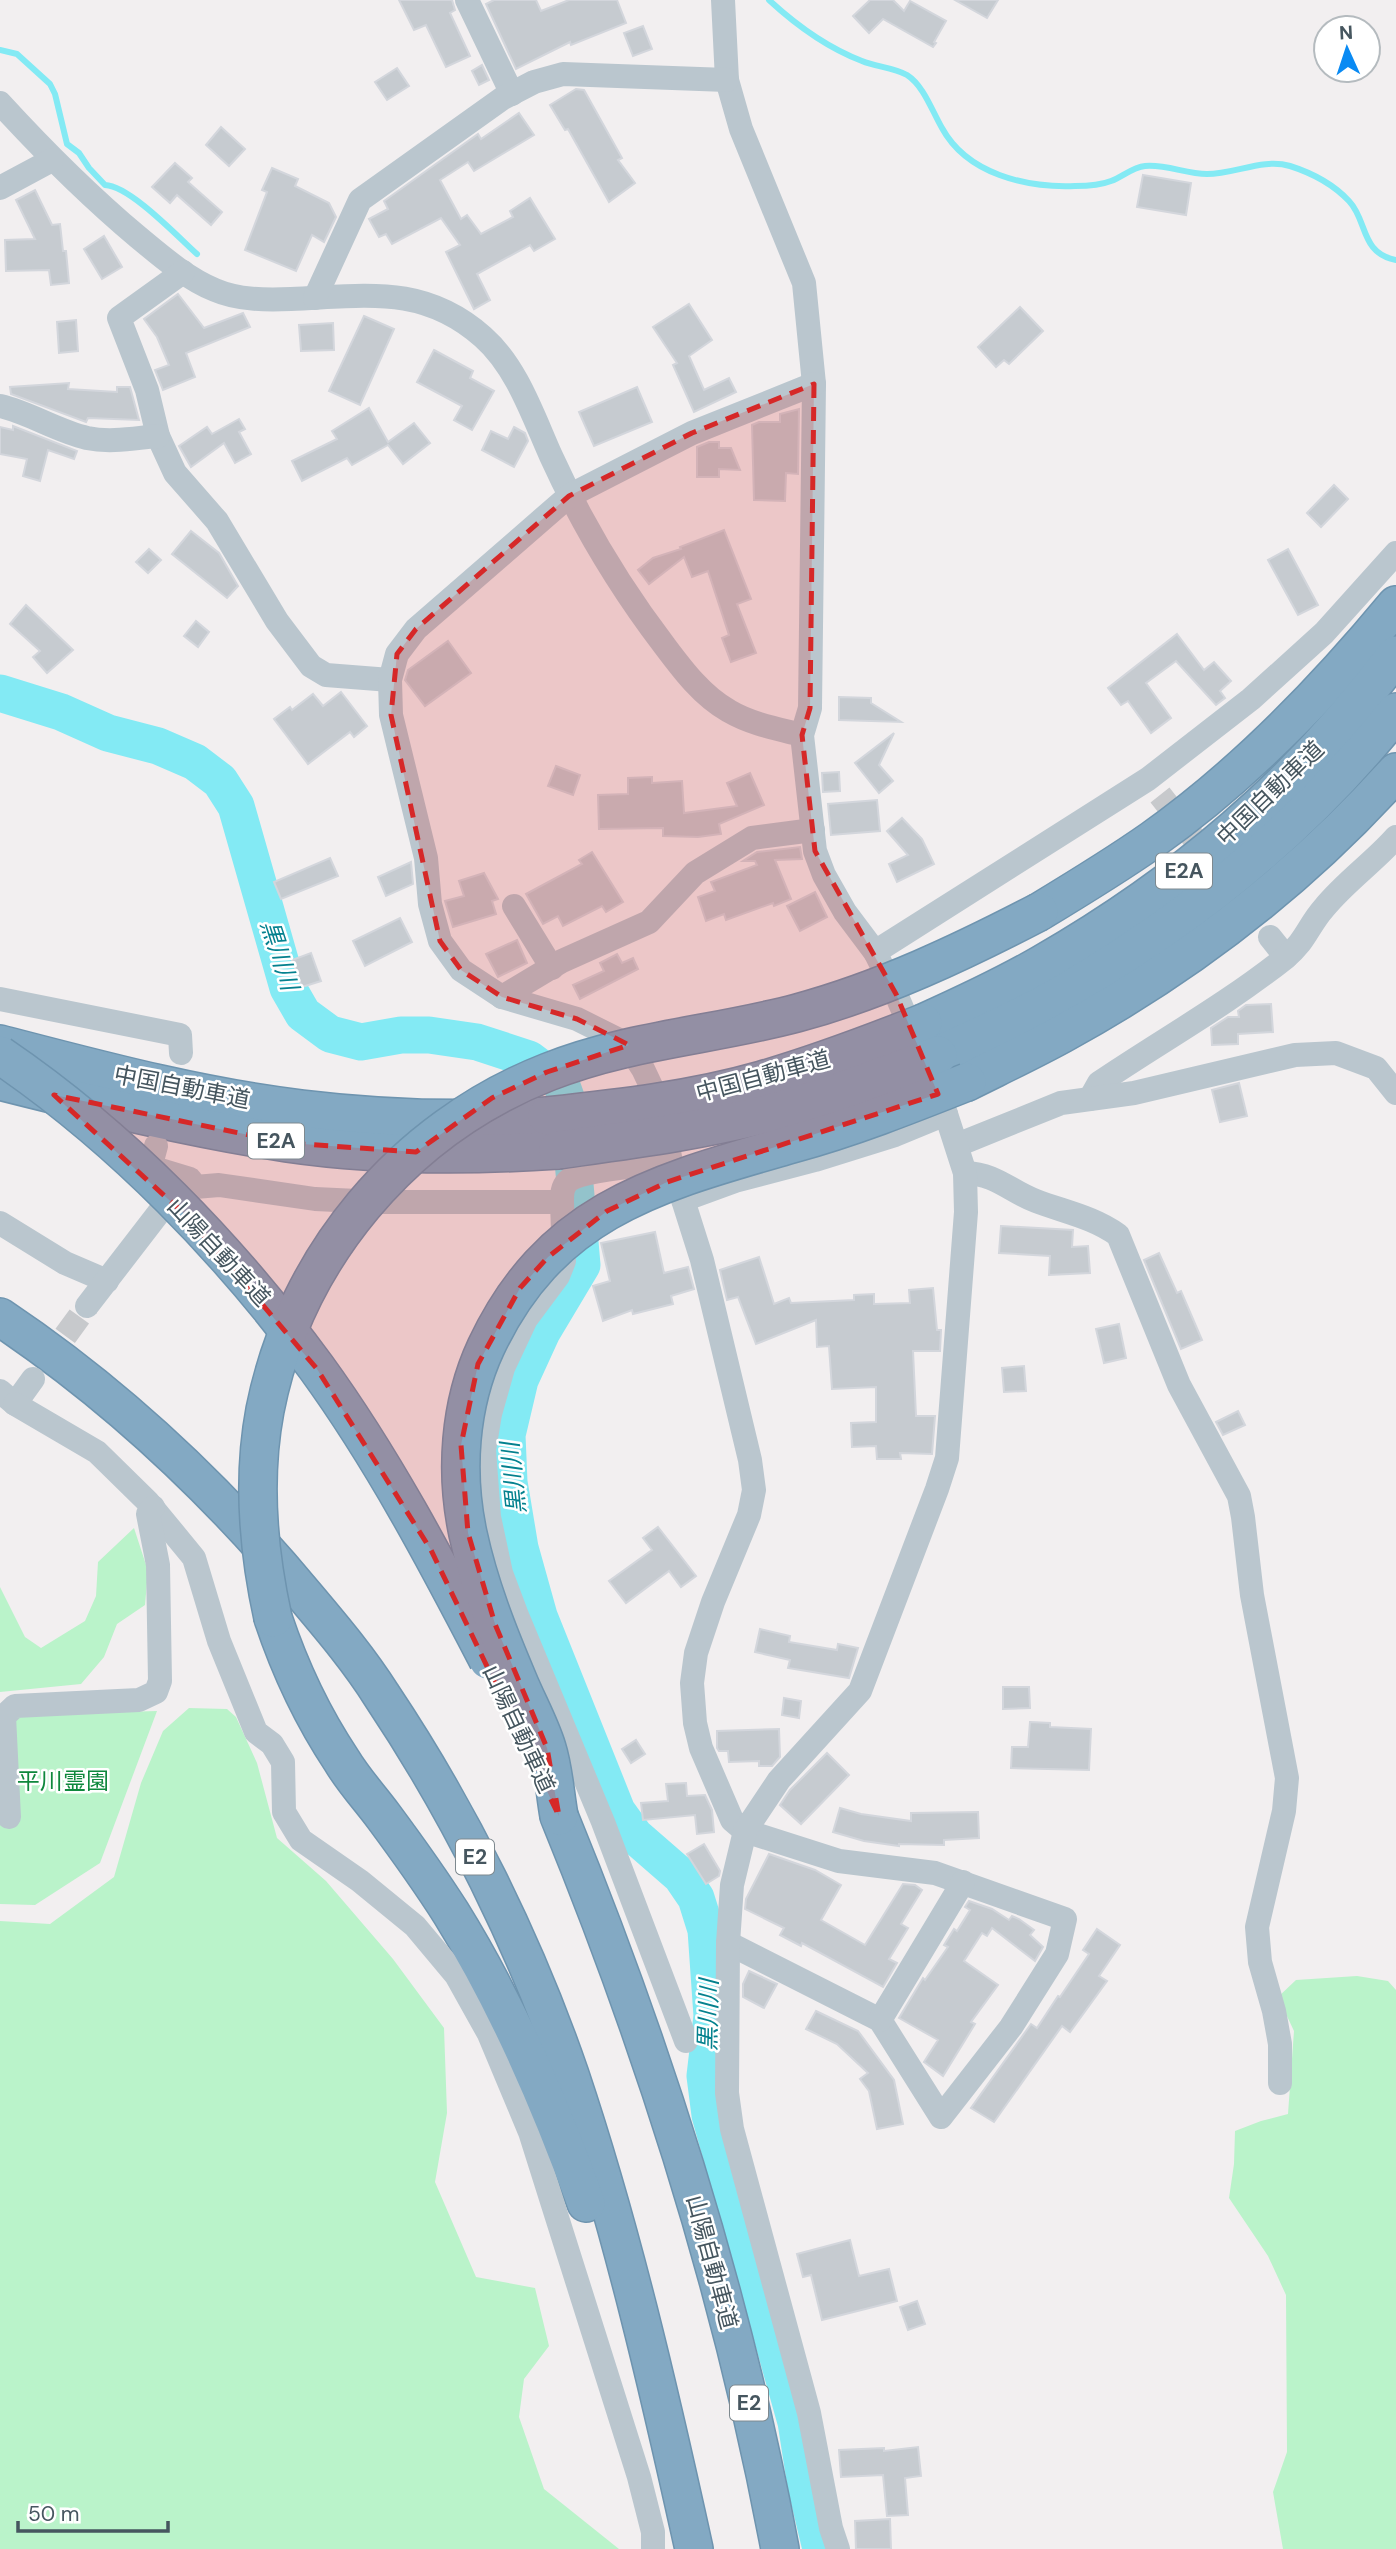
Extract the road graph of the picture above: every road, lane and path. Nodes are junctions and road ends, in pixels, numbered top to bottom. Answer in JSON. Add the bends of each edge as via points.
{"nodes":[{"id":1,"x":467,"y":0,"type":"edge"},
{"id":2,"x":723,"y":0,"type":"edge"},
{"id":3,"x":727,"y":80,"type":"junction"},
{"id":4,"x":512,"y":94,"type":"junction"},
{"id":5,"x":0,"y":103,"type":"edge"},
{"id":6,"x":52,"y":160,"type":"junction"},
{"id":7,"x":0,"y":188,"type":"edge"},
{"id":8,"x":183,"y":272,"type":"junction"},
{"id":9,"x":315,"y":298,"type":"junction"},
{"id":10,"x":814,"y":384,"type":"junction"},
{"id":11,"x":0,"y":406,"type":"edge"},
{"id":12,"x":158,"y":436,"type":"junction"},
{"id":13,"x":569,"y":496,"type":"junction"},
{"id":14,"x":1396,"y":553,"type":"edge"},
{"id":15,"x":1396,"y":605,"type":"edge"},
{"id":16,"x":1396,"y":656,"type":"edge"},
{"id":17,"x":390,"y":680,"type":"junction"},
{"id":18,"x":1396,"y":712,"type":"edge"},
{"id":19,"x":802,"y":735,"type":"junction"},
{"id":20,"x":1396,"y":772,"type":"edge"},
{"id":21,"x":813,"y":831,"type":"junction"},
{"id":22,"x":1396,"y":837,"type":"edge"},
{"id":23,"x":514,"y":906,"type":"dead end"},
{"id":24,"x":1270,"y":937,"type":"dead end"},
{"id":25,"x":875,"y":952,"type":"junction"},
{"id":26,"x":1286,"y":957,"type":"junction"},
{"id":27,"x":552,"y":968,"type":"junction"},
{"id":28,"x":502,"y":997,"type":"junction"},
{"id":29,"x":0,"y":999,"type":"edge"},
{"id":30,"x":930,"y":1039,"type":"junction"},
{"id":31,"x":0,"y":1044,"type":"edge"},
{"id":32,"x":181,"y":1053,"type":"dead end"},
{"id":33,"x":0,"y":1055,"type":"edge"},
{"id":34,"x":0,"y":1081,"type":"edge"},
{"id":35,"x":1396,"y":1093,"type":"edge"},
{"id":36,"x":1090,"y":1099,"type":"junction"},
{"id":37,"x":946,"y":1114,"type":"junction"},
{"id":38,"x":553,"y":1133,"type":"junction"},
{"id":39,"x":957,"y":1145,"type":"junction"},
{"id":40,"x":156,"y":1146,"type":"dead end"},
{"id":41,"x":671,"y":1162,"type":"junction"},
{"id":42,"x":965,"y":1173,"type":"junction"},
{"id":43,"x":195,"y":1187,"type":"junction"},
{"id":44,"x":683,"y":1200,"type":"junction"},
{"id":45,"x":562,"y":1202,"type":"junction"},
{"id":46,"x":0,"y":1223,"type":"edge"},
{"id":47,"x":107,"y":1281,"type":"junction"},
{"id":48,"x":87,"y":1306,"type":"tunnel mouth"},
{"id":49,"x":0,"y":1317,"type":"edge"},
{"id":50,"x":33,"y":1379,"type":"tunnel mouth"},
{"id":51,"x":7,"y":1398,"type":"edge"},
{"id":52,"x":153,"y":1507,"type":"junction"},
{"id":53,"x":559,"y":1816,"type":"junction"},
{"id":54,"x":9,"y":1817,"type":"dead end"},
{"id":55,"x":745,"y":1831,"type":"junction"},
{"id":56,"x":963,"y":1882,"type":"junction"},
{"id":57,"x":728,"y":1942,"type":"junction"},
{"id":58,"x":880,"y":2020,"type":"junction"},
{"id":59,"x":686,"y":2041,"type":"dead end"},
{"id":60,"x":1280,"y":2083,"type":"dead end"},
{"id":61,"x":694,"y":2548,"type":"edge"},
{"id":62,"x":653,"y":2549,"type":"edge"},
{"id":63,"x":780,"y":2549,"type":"edge"},
{"id":64,"x":838,"y":2549,"type":"edge"}],
"edges":[{"from":1,"to":4,"type":"street"},
{"from":2,"to":3,"type":"street"},
{"from":3,"to":4,"type":"street","via":[[563,74]]},
{"from":3,"to":10,"type":"street","via":[[741,130],[804,283]]},
{"from":4,"to":9,"type":"street","via":[[360,200]]},
{"from":5,"to":6,"type":"street"},
{"from":6,"to":7,"type":"street"},
{"from":6,"to":8,"type":"street"},
{"from":8,"to":9,"type":"street","via":[[215,290],[244,298]]},
{"from":8,"to":12,"type":"street","via":[[119,318],[147,390]]},
{"from":9,"to":13,"type":"street","via":[[406,298],[435,305],[460,319],[485,339],[516,379]]},
{"from":10,"to":13,"type":"street","via":[[692,433]]},
{"from":10,"to":19,"type":"street","via":[[810,708]]},
{"from":11,"to":12,"type":"street","via":[[87,438],[113,441]]},
{"from":12,"to":17,"type":"street","via":[[174,473],[217,521],[277,621],[311,666],[341,678]]},
{"from":13,"to":17,"type":"street","via":[[416,629],[397,654]]},
{"from":13,"to":19,"type":"street","via":[[633,604],[700,689],[729,712]]},
{"from":14,"to":25,"type":"street","via":[[1324,633],[1154,787]]},
{"from":15,"to":61,"type":"highway","bridge":true,"via":[[1325,687],[1236,773],[1153,839],[1040,912],[956,954],[852,996],[798,1013],[608,1052],[547,1072],[492,1098],[443,1129],[363,1205],[328,1252],[302,1299],[277,1362],[258,1469],[258,1523],[263,1571],[288,1664],[343,1764],[451,1914],[536,2077],[611,2274]]},
{"from":16,"to":30,"type":"highway","name":"中国自動車道","number":"E2A","via":[[1292,777],[1187,869]]},
{"from":17,"to":28,"type":"street","via":[[391,715],[424,846],[430,904],[440,941],[461,970]]},
{"from":18,"to":30,"type":"highway","name":"中国自動車道","number":"E2A","via":[[1282,834],[1174,920],[1055,998]]},
{"from":19,"to":21,"type":"street"},
{"from":20,"to":53,"type":"highway","bridge":true,"via":[[1316,854],[1258,905],[1124,998],[967,1082],[848,1127],[727,1161],[635,1196],[579,1231],[548,1256],[520,1288],[478,1364],[461,1445],[461,1488],[468,1533],[495,1625],[547,1748]]},
{"from":21,"to":25,"type":"street","via":[[824,874]]},
{"from":21,"to":27,"type":"street","via":[[751,838],[695,873],[649,922]]},
{"from":22,"to":26,"type":"street","via":[[1321,910],[1305,939]]},
{"from":23,"to":27,"type":"street"},
{"from":24,"to":26,"type":"street"},
{"from":25,"to":37,"type":"street"},
{"from":26,"to":36,"type":"street","via":[[1099,1083]]},
{"from":27,"to":28,"type":"street"},
{"from":28,"to":41,"type":"street","via":[[577,1019],[627,1044],[660,1105]]},
{"from":29,"to":32,"type":"street","via":[[180,1035]]},
{"from":30,"to":38,"type":"highway","name":"中国自動車道","number":"E2A","bridge":true,"via":[[831,1059]]},
{"from":31,"to":38,"type":"highway","name":"中国自動車道","number":"E2A","via":[[137,1080],[301,1109]]},
{"from":33,"to":53,"type":"highway","name":"山陽自動車道","number":"E2","bridge":true,"via":[[73,1110],[156,1185],[236,1268],[317,1369],[431,1550],[496,1675]]},
{"from":34,"to":38,"type":"highway","name":"中国自動車道","number":"E2A","via":[[106,1108],[288,1143],[395,1152],[508,1153]]},
{"from":35,"to":36,"type":"street","via":[[1376,1068],[1336,1053],[1295,1055],[1135,1093]]},
{"from":36,"to":39,"type":"street","via":[[1061,1103]]},
{"from":37,"to":39,"type":"street"},
{"from":37,"to":44,"type":"street","via":[[895,1135]]},
{"from":39,"to":42,"type":"street"},
{"from":40,"to":43,"type":"street","via":[[152,1161],[157,1170],[190,1179]]},
{"from":41,"to":44,"type":"street"},
{"from":41,"to":45,"type":"street","via":[[586,1173],[569,1180],[562,1190]]},
{"from":42,"to":55,"type":"street","via":[[947,1458],[937,1489],[860,1691],[779,1780]]},
{"from":42,"to":60,"type":"street","via":[[993,1178],[1035,1201],[1101,1223],[1118,1235],[1179,1385],[1239,1496],[1252,1595],[1287,1778],[1284,1811],[1256,1927],[1280,2044]]},
{"from":43,"to":45,"type":"street","via":[[219,1185],[315,1199],[379,1202]]},
{"from":43,"to":47,"type":"street","via":[[164,1206]]},
{"from":44,"to":55,"type":"street","via":[[702,1261],[754,1490],[749,1515],[696,1653],[692,1683],[701,1748],[732,1820]]},
{"from":45,"to":59,"type":"street","via":[[564,1261],[526,1319],[503,1368],[490,1414],[484,1450],[489,1517],[501,1573],[516,1613],[603,1822]]},
{"from":46,"to":47,"type":"street","via":[[65,1263]]},
{"from":47,"to":48,"type":"street"},
{"from":49,"to":61,"type":"highway","number":"E2","via":[[104,1394],[268,1551],[381,1694],[448,1804],[523,1956],[569,2073],[631,2281]]},
{"from":50,"to":51,"type":"street"},
{"from":51,"to":52,"type":"street","via":[[97,1452]]},
{"from":52,"to":54,"type":"street","via":[[148,1514],[158,1565],[160,1681],[156,1692],[139,1700],[15,1706],[9,1711],[3,1722]]},
{"from":52,"to":62,"type":"street","via":[[194,1558],[219,1641],[256,1732],[272,1744],[283,1762],[284,1812],[301,1840],[415,1926],[456,1975],[489,2034],[530,2132],[639,2477]]},
{"from":53,"to":63,"type":"highway","name":"山陽自動車道","number":"E2","via":[[635,2011],[677,2137],[738,2356]]},
{"from":55,"to":56,"type":"street","via":[[839,1861],[935,1873]]},
{"from":55,"to":57,"type":"street","via":[[732,1885]]},
{"from":56,"to":58,"type":"street"},
{"from":56,"to":58,"type":"street","via":[[1065,1919],[1057,1954],[1011,2027],[941,2118]]},
{"from":57,"to":58,"type":"street"},
{"from":57,"to":64,"type":"street","via":[[727,2093],[732,2129],[809,2413]]}]}
